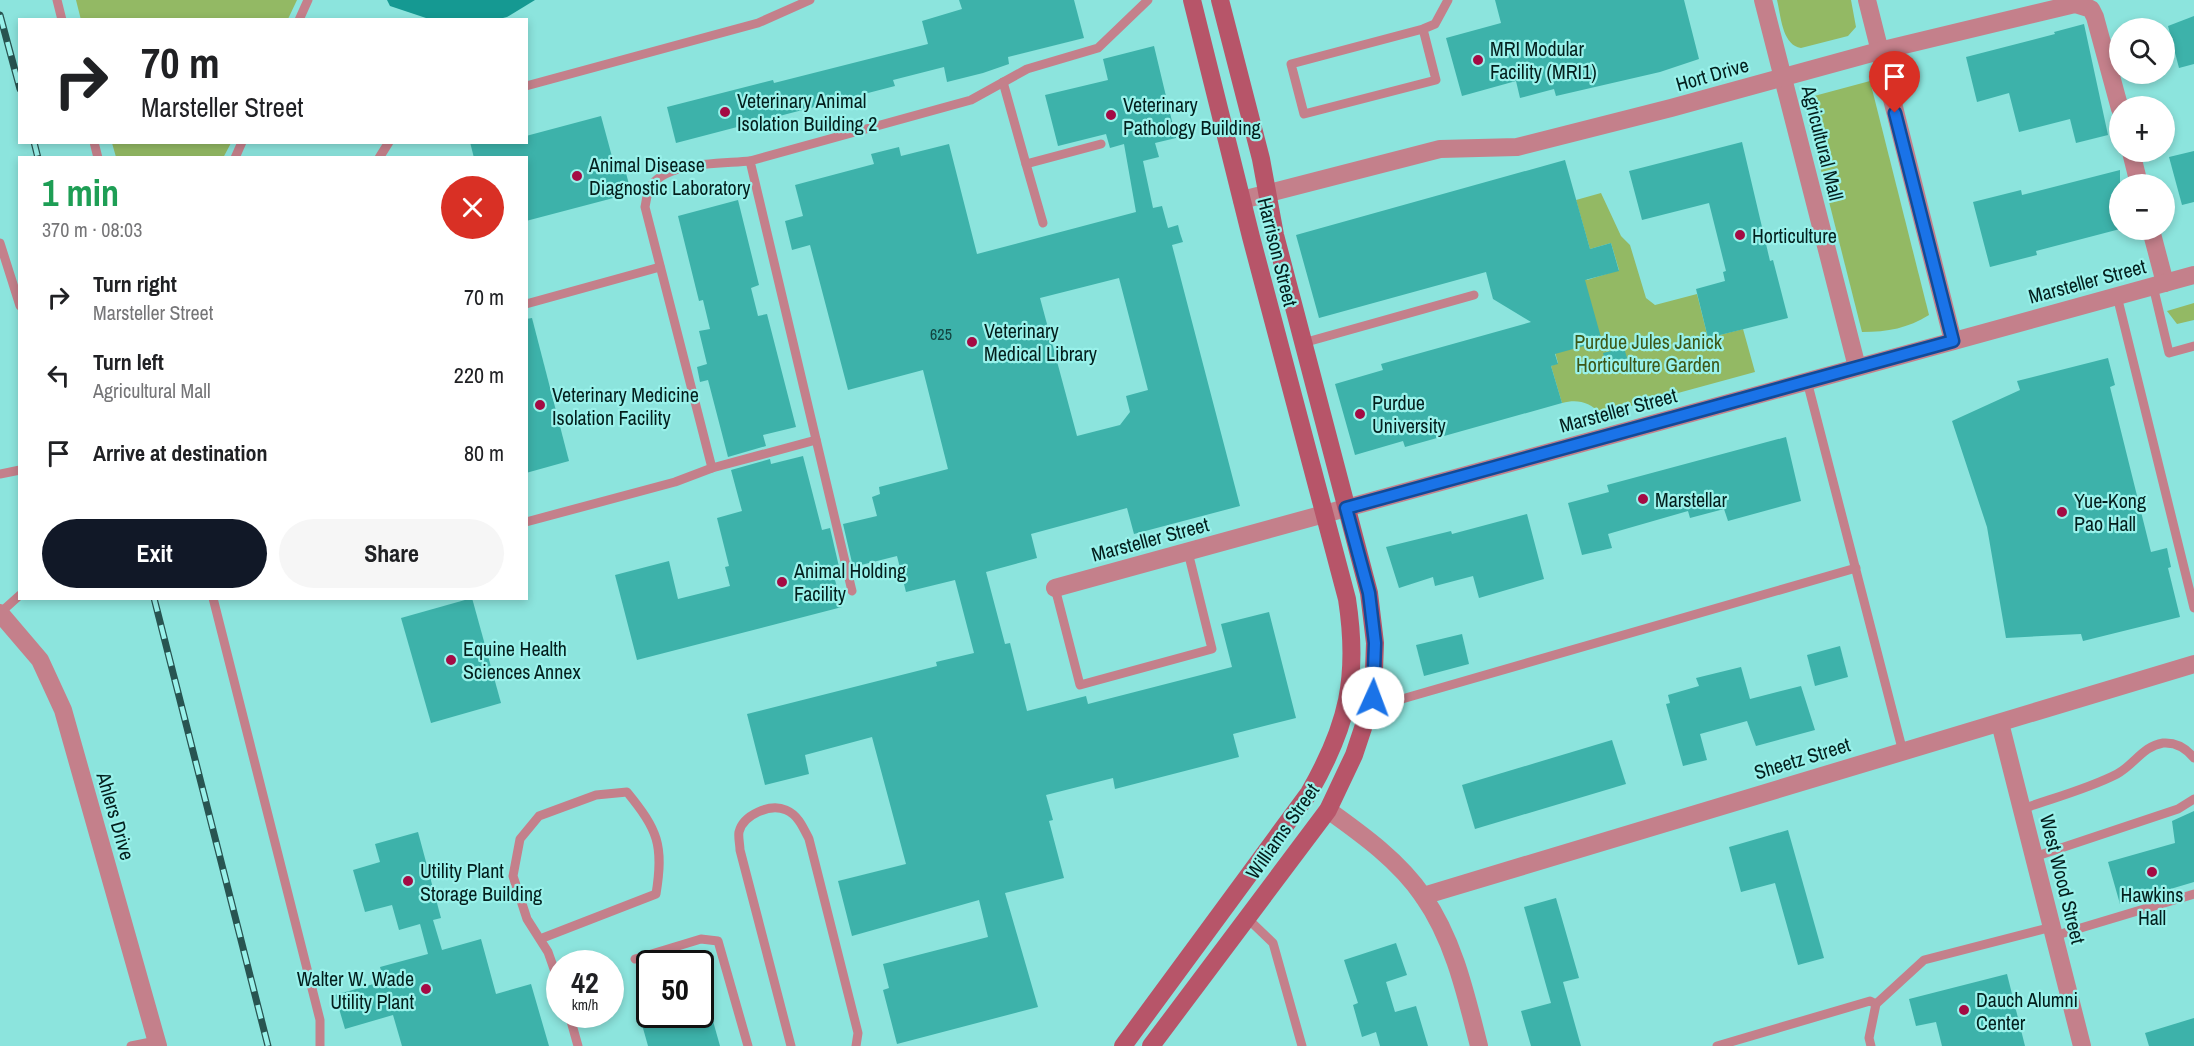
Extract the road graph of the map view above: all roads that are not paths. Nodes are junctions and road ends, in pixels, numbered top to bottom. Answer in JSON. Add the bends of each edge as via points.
{"nodes":[{"id":1,"x":57,"y":0,"type":"edge"},
{"id":2,"x":308,"y":0,"type":"edge"},
{"id":3,"x":810,"y":0,"type":"edge"},
{"id":4,"x":1148,"y":0,"type":"edge"},
{"id":5,"x":1192,"y":0,"type":"edge"},
{"id":6,"x":1220,"y":0,"type":"edge"},
{"id":7,"x":1448,"y":0,"type":"edge"},
{"id":8,"x":1763,"y":0,"type":"edge"},
{"id":9,"x":1867,"y":0,"type":"edge"},
{"id":10,"x":62,"y":18,"type":"edge"},
{"id":11,"x":300,"y":18,"type":"edge"},
{"id":12,"x":1422,"y":30,"type":"junction"},
{"id":13,"x":1880,"y":51,"type":"junction"},
{"id":14,"x":1783,"y":77,"type":"junction"},
{"id":15,"x":1003,"y":82,"type":"junction"},
{"id":16,"x":528,"y":85,"type":"edge"},
{"id":17,"x":2117,"y":96,"type":"edge"},
{"id":18,"x":1101,"y":144,"type":"dead end"},
{"id":19,"x":750,"y":161,"type":"junction"},
{"id":20,"x":1026,"y":164,"type":"junction"},
{"id":21,"x":1267,"y":193,"type":"junction"},
{"id":22,"x":1242,"y":200,"type":"junction"},
{"id":23,"x":1043,"y":223,"type":"dead end"},
{"id":24,"x":2152,"y":240,"type":"edge"},
{"id":25,"x":0,"y":243,"type":"edge"},
{"id":26,"x":660,"y":267,"type":"junction"},
{"id":27,"x":2194,"y":275,"type":"edge"},
{"id":28,"x":2159,"y":285,"type":"junction"},
{"id":29,"x":1474,"y":296,"type":"dead end"},
{"id":30,"x":2117,"y":296,"type":"junction"},
{"id":31,"x":18,"y":300,"type":"edge"},
{"id":32,"x":528,"y":303,"type":"edge"},
{"id":33,"x":1953,"y":341,"type":"junction"},
{"id":34,"x":1303,"y":343,"type":"junction"},
{"id":35,"x":2194,"y":346,"type":"edge"},
{"id":36,"x":1857,"y":367,"type":"junction"},
{"id":37,"x":1807,"y":381,"type":"junction"},
{"id":38,"x":816,"y":440,"type":"junction"},
{"id":39,"x":712,"y":468,"type":"junction"},
{"id":40,"x":18,"y":470,"type":"edge"},
{"id":41,"x":0,"y":474,"type":"edge"},
{"id":42,"x":1346,"y":508,"type":"junction"},
{"id":43,"x":1324,"y":514,"type":"junction"},
{"id":44,"x":528,"y":521,"type":"edge"},
{"id":45,"x":1188,"y":552,"type":"junction"},
{"id":46,"x":1856,"y":568,"type":"junction"},
{"id":47,"x":1054,"y":588,"type":"joint"},
{"id":48,"x":852,"y":591,"type":"dead end"},
{"id":49,"x":18,"y":597,"type":"edge"},
{"id":50,"x":214,"y":600,"type":"edge"},
{"id":51,"x":2194,"y":608,"type":"edge"},
{"id":52,"x":0,"y":613,"type":"edge"},
{"id":53,"x":2194,"y":664,"type":"edge"},
{"id":54,"x":1373,"y":698,"type":"junction"},
{"id":55,"x":2000,"y":723,"type":"junction"},
{"id":56,"x":1903,"y":752,"type":"junction"},
{"id":57,"x":2194,"y":758,"type":"edge"},
{"id":58,"x":2194,"y":799,"type":"edge"},
{"id":59,"x":2022,"y":809,"type":"junction"},
{"id":60,"x":1329,"y":810,"type":"junction"},
{"id":61,"x":2034,"y":857,"type":"junction"},
{"id":62,"x":2194,"y":894,"type":"edge"},
{"id":63,"x":1424,"y":896,"type":"junction"},
{"id":64,"x":1247,"y":918,"type":"junction"},
{"id":65,"x":2053,"y":932,"type":"junction"},
{"id":66,"x":540,"y":939,"type":"junction"},
{"id":67,"x":547,"y":950,"type":"edge"},
{"id":68,"x":635,"y":959,"type":"dead end"},
{"id":69,"x":1876,"y":1004,"type":"junction"},
{"id":70,"x":573,"y":1028,"type":"edge"},
{"id":71,"x":157,"y":1043,"type":"edge"},
{"id":72,"x":131,"y":1046,"type":"edge"},
{"id":73,"x":320,"y":1046,"type":"edge"},
{"id":74,"x":578,"y":1046,"type":"edge"},
{"id":75,"x":748,"y":1046,"type":"edge"},
{"id":76,"x":791,"y":1046,"type":"edge"},
{"id":77,"x":856,"y":1046,"type":"edge"},
{"id":78,"x":1123,"y":1046,"type":"edge"},
{"id":79,"x":1151,"y":1046,"type":"edge"},
{"id":80,"x":1302,"y":1046,"type":"edge"},
{"id":81,"x":1479,"y":1046,"type":"edge"},
{"id":82,"x":1717,"y":1046,"type":"edge"},
{"id":83,"x":1871,"y":1046,"type":"edge"},
{"id":84,"x":2082,"y":1046,"type":"edge"}],
"edges":[{"from":1,"to":10,"type":"lane"},
{"from":2,"to":11,"type":"lane"},
{"from":3,"to":16,"type":"lane","via":[[758,23]]},
{"from":4,"to":15,"type":"lane","via":[[1098,48],[1027,69]]},
{"from":5,"to":22,"type":"main road","name":"Harrison Street"},
{"from":6,"to":21,"type":"main road","name":"Harrison Street"},
{"from":7,"to":12,"type":"lane","via":[[1436,24]]},
{"from":8,"to":14,"type":"street","name":"Agricultural Mall"},
{"from":9,"to":13,"type":"street"},
{"from":12,"to":12,"type":"lane","via":[[1436,80],[1304,114],[1291,64]]},
{"from":13,"to":14,"type":"street","name":"Hort Drive"},
{"from":13,"to":17,"type":"street","name":"Hort Drive","via":[[2084,5],[2096,17]]},
{"from":13,"to":33,"type":"street"},
{"from":14,"to":21,"type":"street","name":"Hort Drive","via":[[1517,147],[1440,149]]},
{"from":14,"to":36,"type":"street","name":"Agricultural Mall"},
{"from":15,"to":19,"type":"lane","via":[[971,100]]},
{"from":15,"to":20,"type":"lane"},
{"from":18,"to":20,"type":"lane"},
{"from":19,"to":26,"type":"lane","via":[[682,168],[660,176],[649,189],[645,207]]},
{"from":19,"to":38,"type":"lane"},
{"from":20,"to":23,"type":"lane"},
{"from":21,"to":22,"type":"street","name":"Hort Drive"},
{"from":21,"to":34,"type":"main road","name":"Harrison Street"},
{"from":22,"to":43,"type":"main road","name":"Harrison Street"},
{"from":24,"to":28,"type":"street"},
{"from":25,"to":31,"type":"lane"},
{"from":26,"to":32,"type":"lane"},
{"from":26,"to":39,"type":"lane"},
{"from":27,"to":28,"type":"street","name":"Marsteller Street"},
{"from":28,"to":30,"type":"street","name":"Marsteller Street"},
{"from":28,"to":35,"type":"lane","via":[[2169,353]]},
{"from":29,"to":34,"type":"lane"},
{"from":30,"to":33,"type":"street","name":"Marsteller Street"},
{"from":30,"to":51,"type":"lane"},
{"from":33,"to":36,"type":"street","name":"Marsteller Street"},
{"from":34,"to":42,"type":"main road","name":"Harrison Street"},
{"from":36,"to":37,"type":"street","name":"Marsteller Street"},
{"from":37,"to":42,"type":"street","name":"Marsteller Street"},
{"from":37,"to":46,"type":"lane"},
{"from":38,"to":39,"type":"lane"},
{"from":38,"to":48,"type":"lane"},
{"from":39,"to":44,"type":"lane","via":[[675,482]]},
{"from":40,"to":41,"type":"lane"},
{"from":42,"to":43,"type":"street","name":"Marsteller Street"},
{"from":42,"to":54,"type":"main road","name":"Williams Street","via":[[1369,593],[1375,643]]},
{"from":43,"to":45,"type":"street","name":"Marsteller Street"},
{"from":43,"to":78,"type":"main road","name":"Williams Street","via":[[1347,599],[1353,639],[1352,677],[1329,757],[1309,793]]},
{"from":45,"to":47,"type":"street","name":"Marsteller Street"},
{"from":45,"to":47,"type":"lane","via":[[1212,649],[1080,685]]},
{"from":46,"to":54,"type":"lane","via":[[1402,699]]},
{"from":46,"to":56,"type":"lane"},
{"from":49,"to":52,"type":"lane"},
{"from":50,"to":73,"type":"lane","via":[[320,1020]]},
{"from":52,"to":71,"type":"street","name":"Ahlers Drive","via":[[40,660],[63,710]]},
{"from":53,"to":55,"type":"street","name":"Sheetz Street"},
{"from":54,"to":60,"type":"main road","name":"Williams Street","via":[[1354,755]]},
{"from":55,"to":56,"type":"street","name":"Sheetz Street"},
{"from":55,"to":59,"type":"street","name":"West Wood Street"},
{"from":56,"to":63,"type":"street","name":"Sheetz Street"},
{"from":57,"to":59,"type":"lane","via":[[2174,743],[2162,744],[2149,748],[2120,773]]},
{"from":58,"to":61,"type":"lane","via":[[2178,809]]},
{"from":59,"to":61,"type":"street","name":"West Wood Street"},
{"from":60,"to":63,"type":"street","via":[[1375,844]]},
{"from":60,"to":64,"type":"main road","name":"Williams Street"},
{"from":61,"to":65,"type":"street","name":"West Wood Street"},
{"from":62,"to":65,"type":"lane"},
{"from":63,"to":81,"type":"street","via":[[1461,976]]},
{"from":64,"to":79,"type":"main road","name":"Williams Street"},
{"from":64,"to":80,"type":"lane","via":[[1273,943]]},
{"from":65,"to":69,"type":"lane","via":[[1934,956],[1896,983]]},
{"from":65,"to":84,"type":"street","name":"West Wood Street"},
{"from":66,"to":66,"type":"lane","via":[[527,919],[513,876],[520,839],[539,816],[596,795],[627,792],[650,821],[661,861],[656,894]]},
{"from":66,"to":67,"type":"lane"},
{"from":68,"to":75,"type":"lane","via":[[701,939],[718,941]]},
{"from":69,"to":82,"type":"lane","via":[[1870,1001]]},
{"from":69,"to":83,"type":"lane"},
{"from":70,"to":74,"type":"lane"},
{"from":71,"to":72,"type":"lane"},
{"from":76,"to":77,"type":"lane","via":[[738,833],[754,813],[773,808],[785,809],[799,819],[808,839],[858,1033]]}]}
